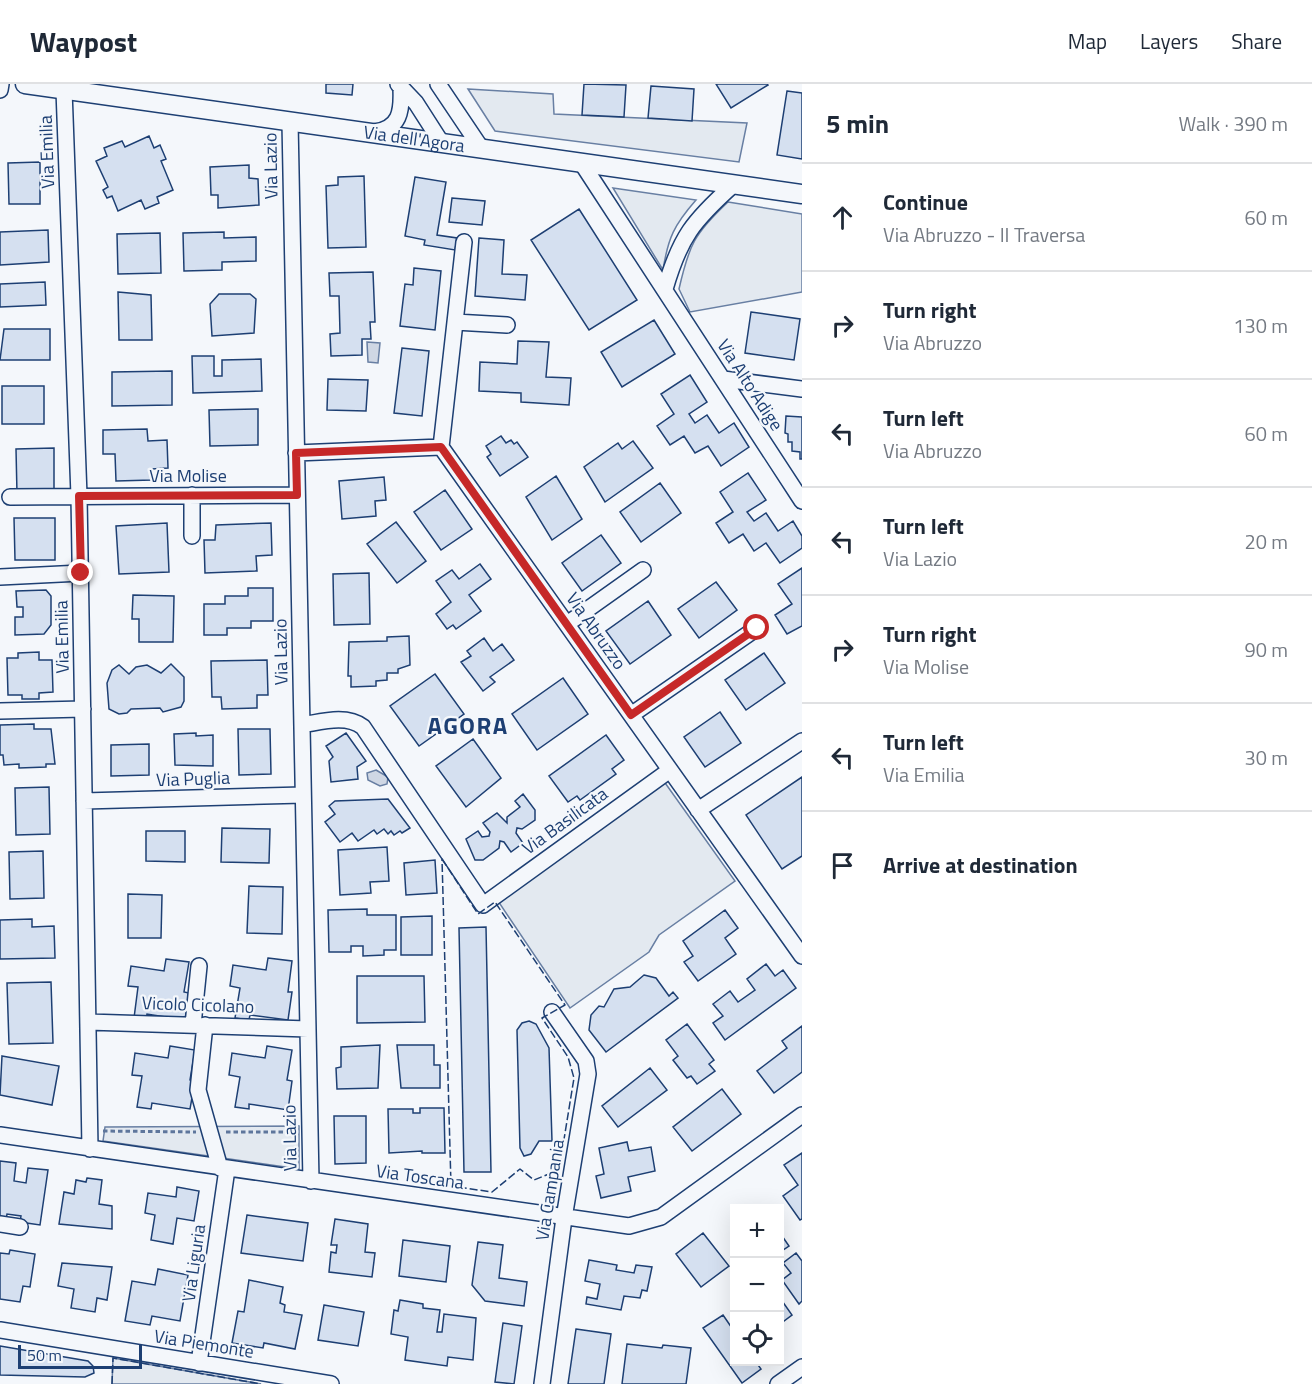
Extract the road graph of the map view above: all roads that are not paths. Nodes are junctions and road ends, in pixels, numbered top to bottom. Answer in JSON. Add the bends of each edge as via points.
{"nodes":[{"id":1,"x":1,"y":84,"type":"edge"},
{"id":2,"x":25,"y":84,"type":"edge"},
{"id":3,"x":438,"y":84,"type":"edge"},
{"id":4,"x":400,"y":86,"type":"edge"},
{"id":5,"x":0,"y":90,"type":"edge"},
{"id":6,"x":64,"y":90,"type":"junction"},
{"id":7,"x":290,"y":122,"type":"junction"},
{"id":8,"x":370,"y":133,"type":"junction"},
{"id":9,"x":441,"y":142,"type":"junction"},
{"id":10,"x":481,"y":148,"type":"junction"},
{"id":11,"x":581,"y":162,"type":"junction"},
{"id":12,"x":733,"y":185,"type":"junction"},
{"id":13,"x":802,"y":194,"type":"edge"},
{"id":14,"x":464,"y":242,"type":"dead end"},
{"id":15,"x":665,"y":289,"type":"junction"},
{"id":16,"x":455,"y":322,"type":"junction"},
{"id":17,"x":507,"y":325,"type":"dead end"},
{"id":18,"x":723,"y":379,"type":"junction"},
{"id":19,"x":802,"y":389,"type":"edge"},
{"id":20,"x":441,"y":447,"type":"junction"},
{"id":21,"x":296,"y":453,"type":"junction"},
{"id":22,"x":192,"y":495,"type":"junction"},
{"id":23,"x":297,"y":495,"type":"junction"},
{"id":24,"x":79,"y":496,"type":"junction"},
{"id":25,"x":10,"y":497,"type":"dead end"},
{"id":26,"x":802,"y":501,"type":"edge"},
{"id":27,"x":192,"y":536,"type":"dead end"},
{"id":28,"x":644,"y":570,"type":"dead end"},
{"id":29,"x":81,"y":573,"type":"junction"},
{"id":30,"x":0,"y":577,"type":"edge"},
{"id":31,"x":567,"y":624,"type":"junction"},
{"id":32,"x":757,"y":628,"type":"dead end"},
{"id":33,"x":83,"y":709,"type":"junction"},
{"id":34,"x":0,"y":711,"type":"edge"},
{"id":35,"x":631,"y":715,"type":"junction"},
{"id":36,"x":302,"y":725,"type":"junction"},
{"id":37,"x":802,"y":741,"type":"edge"},
{"id":38,"x":670,"y":770,"type":"junction"},
{"id":39,"x":303,"y":795,"type":"junction"},
{"id":40,"x":84,"y":801,"type":"junction"},
{"id":41,"x":698,"y":810,"type":"junction"},
{"id":42,"x":802,"y":956,"type":"edge"},
{"id":43,"x":199,"y":966,"type":"dead end"},
{"id":44,"x":552,"y":1012,"type":"dead end"},
{"id":45,"x":88,"y":1022,"type":"junction"},
{"id":46,"x":199,"y":1025,"type":"junction"},
{"id":47,"x":308,"y":1029,"type":"junction"},
{"id":48,"x":802,"y":1115,"type":"edge"},
{"id":49,"x":0,"y":1135,"type":"edge"},
{"id":50,"x":90,"y":1149,"type":"junction"},
{"id":51,"x":223,"y":1168,"type":"junction"},
{"id":52,"x":311,"y":1181,"type":"junction"},
{"id":53,"x":564,"y":1218,"type":"junction"},
{"id":54,"x":0,"y":1224,"type":"edge"},
{"id":55,"x":20,"y":1227,"type":"dead end"},
{"id":56,"x":0,"y":1330,"type":"edge"},
{"id":57,"x":199,"y":1363,"type":"junction"},
{"id":58,"x":802,"y":1367,"type":"edge"},
{"id":59,"x":332,"y":1384,"type":"edge"},
{"id":60,"x":542,"y":1384,"type":"edge"},
{"id":61,"x":778,"y":1384,"type":"edge"}],
"edges":[{"from":1,"to":5,"type":"street"},
{"from":2,"to":6,"type":"street","name":"Via dell'Agora"},
{"from":3,"to":10,"type":"street"},
{"from":4,"to":8,"type":"street","via":[[399,117],[393,127]]},
{"from":4,"to":9,"type":"street","via":[[416,102]]},
{"from":6,"to":7,"type":"street","name":"Via dell'Agora"},
{"from":6,"to":24,"type":"street","name":"Via Emilia"},
{"from":7,"to":8,"type":"street","name":"Via dell'Agora"},
{"from":7,"to":21,"type":"street","name":"Via Lazio"},
{"from":8,"to":9,"type":"street","name":"Via dell'Agora"},
{"from":9,"to":10,"type":"street","name":"Via dell'Agora"},
{"from":10,"to":11,"type":"street","name":"Via dell'Agora"},
{"from":11,"to":12,"type":"street","name":"Via dell'Agora"},
{"from":11,"to":15,"type":"street","name":"Via Alto Adige"},
{"from":12,"to":13,"type":"street","name":"Via dell'Agora"},
{"from":12,"to":15,"type":"street","via":[[690,226],[675,254]]},
{"from":14,"to":16,"type":"street"},
{"from":15,"to":18,"type":"street","name":"Via Alto Adige"},
{"from":16,"to":17,"type":"street"},
{"from":16,"to":20,"type":"street"},
{"from":18,"to":19,"type":"street"},
{"from":18,"to":26,"type":"street","name":"Via Alto Adige"},
{"from":20,"to":21,"type":"street"},
{"from":20,"to":31,"type":"street","name":"Via Abruzzo"},
{"from":21,"to":23,"type":"street","name":"Via Lazio"},
{"from":22,"to":23,"type":"street","name":"Via Molise"},
{"from":22,"to":24,"type":"street","name":"Via Molise"},
{"from":22,"to":27,"type":"street"},
{"from":23,"to":36,"type":"street","name":"Via Lazio"},
{"from":24,"to":25,"type":"street","name":"Via Molise"},
{"from":24,"to":29,"type":"street","name":"Via Emilia"},
{"from":28,"to":31,"type":"street"},
{"from":29,"to":30,"type":"street"},
{"from":29,"to":33,"type":"street","name":"Via Emilia"},
{"from":31,"to":35,"type":"street","name":"Via Abruzzo"},
{"from":32,"to":35,"type":"street"},
{"from":33,"to":34,"type":"street"},
{"from":33,"to":40,"type":"street","name":"Via Emilia"},
{"from":35,"to":38,"type":"street","name":"Via Abruzzo"},
{"from":36,"to":38,"type":"street","name":"Via Basilicata","via":[[342,720],[363,727],[483,905]]},
{"from":36,"to":39,"type":"street","name":"Via Lazio"},
{"from":37,"to":41,"type":"street"},
{"from":38,"to":41,"type":"street","name":"Via Abruzzo"},
{"from":39,"to":40,"type":"street","name":"Via Puglia"},
{"from":39,"to":47,"type":"street","name":"Via Lazio"},
{"from":40,"to":45,"type":"street","name":"Via Emilia"},
{"from":41,"to":42,"type":"street","name":"Via Abruzzo"},
{"from":43,"to":46,"type":"street"},
{"from":44,"to":53,"type":"street","name":"Via Campania","via":[[586,1061],[588,1074]]},
{"from":45,"to":46,"type":"street","name":"Vicolo Cicolano"},
{"from":45,"to":50,"type":"street","name":"Via Emilia"},
{"from":46,"to":47,"type":"street","name":"Vicolo Cicolano"},
{"from":46,"to":51,"type":"street","via":[[198,1090]]},
{"from":47,"to":52,"type":"street","name":"Via Lazio"},
{"from":48,"to":53,"type":"street","name":"Via Toscana","via":[[654,1220],[629,1226]]},
{"from":49,"to":50,"type":"street","name":"Via Toscana"},
{"from":50,"to":51,"type":"street","name":"Via Toscana"},
{"from":51,"to":52,"type":"street","name":"Via Toscana"},
{"from":51,"to":57,"type":"street","name":"Via Liguria"},
{"from":52,"to":53,"type":"street","name":"Via Toscana"},
{"from":53,"to":60,"type":"street","name":"Via Campania"},
{"from":54,"to":55,"type":"street"},
{"from":56,"to":57,"type":"street","name":"Via Piemonte"},
{"from":57,"to":59,"type":"street","name":"Via Piemonte"},
{"from":58,"to":61,"type":"street"}]}
